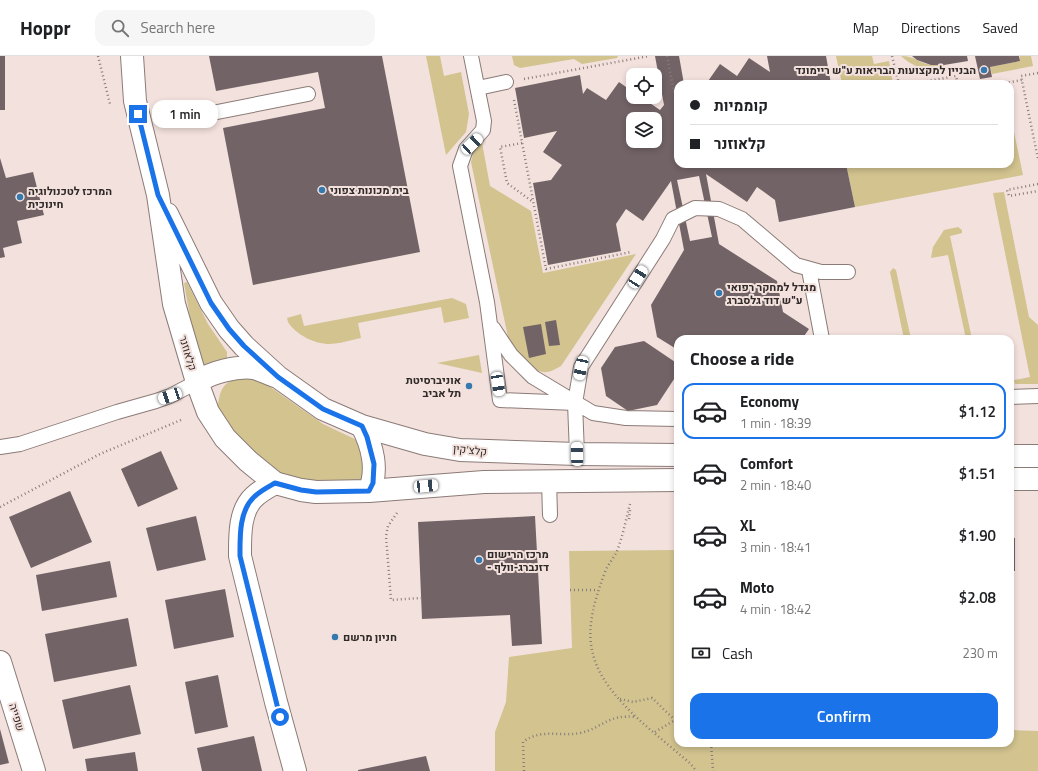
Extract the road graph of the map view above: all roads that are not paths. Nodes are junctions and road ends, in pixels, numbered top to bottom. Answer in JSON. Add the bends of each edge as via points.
{"nodes":[{"id":1,"x":116,"y":56,"type":"edge"},
{"id":2,"x":132,"y":56,"type":"edge"},
{"id":3,"x":471,"y":56,"type":"edge"},
{"id":4,"x":508,"y":82,"type":"road end"},
{"id":5,"x":478,"y":88,"type":"junction"},
{"id":6,"x":308,"y":94,"type":"dead end"},
{"id":7,"x":135,"y":101,"type":"junction"},
{"id":8,"x":197,"y":116,"type":"dead end"},
{"id":9,"x":158,"y":195,"type":"junction"},
{"id":10,"x":809,"y":270,"type":"junction"},
{"id":11,"x":848,"y":272,"type":"dead end"},
{"id":12,"x":491,"y":325,"type":"junction"},
{"id":13,"x":821,"y":335,"type":"edge"},
{"id":14,"x":278,"y":377,"type":"junction"},
{"id":15,"x":197,"y":382,"type":"junction"},
{"id":16,"x":1038,"y":396,"type":"edge"},
{"id":17,"x":1014,"y":397,"type":"edge"},
{"id":18,"x":575,"y":403,"type":"junction"},
{"id":19,"x":674,"y":419,"type":"edge"},
{"id":20,"x":362,"y":426,"type":"junction"},
{"id":21,"x":0,"y":446,"type":"edge"},
{"id":22,"x":577,"y":454,"type":"junction"},
{"id":23,"x":674,"y":455,"type":"edge"},
{"id":24,"x":1014,"y":456,"type":"edge"},
{"id":25,"x":1038,"y":456,"type":"edge"},
{"id":26,"x":1014,"y":479,"type":"edge"},
{"id":27,"x":1038,"y":479,"type":"edge"},
{"id":28,"x":549,"y":480,"type":"junction"},
{"id":29,"x":674,"y":480,"type":"edge"},
{"id":30,"x":275,"y":483,"type":"junction"},
{"id":31,"x":369,"y":491,"type":"junction"},
{"id":32,"x":550,"y":515,"type":"dead end"},
{"id":33,"x":0,"y":662,"type":"edge"},
{"id":34,"x":34,"y":771,"type":"edge"},
{"id":35,"x":295,"y":771,"type":"edge"}],
"edges":[{"from":1,"to":7,"type":"street","name":"קלאוזנר"},
{"from":2,"to":7,"type":"street","name":"קלאוזנר"},
{"from":3,"to":5,"type":"lane"},
{"from":4,"to":5,"type":"lane"},
{"from":5,"to":12,"type":"lane","via":[[484,121],[483,130],[466,150],[460,166]]},
{"from":6,"to":8,"type":"lane"},
{"from":7,"to":9,"type":"street","name":"קלאוזנר"},
{"from":9,"to":14,"type":"street","name":"קלאוזנר","via":[[211,303],[244,346]]},
{"from":9,"to":15,"type":"street","name":"קלאוזנר","via":[[174,304]]},
{"from":10,"to":11,"type":"lane"},
{"from":10,"to":13,"type":"lane"},
{"from":10,"to":18,"type":"lane","via":[[796,265],[742,219],[720,209],[695,208],[673,219],[581,368]]},
{"from":12,"to":18,"type":"lane","via":[[510,355],[534,378]]},
{"from":12,"to":18,"type":"lane","via":[[500,400]]},
{"from":14,"to":15,"type":"street","via":[[254,368],[237,369],[204,377]]},
{"from":14,"to":20,"type":"street","name":"קלצ'קין","via":[[323,409]]},
{"from":15,"to":21,"type":"lane","via":[[156,401],[20,444]]},
{"from":15,"to":30,"type":"street","name":"קלאוזנר","via":[[208,412],[225,438]]},
{"from":16,"to":17,"type":"lane"},
{"from":18,"to":19,"type":"lane","via":[[593,413],[626,418]]},
{"from":18,"to":22,"type":"lane"},
{"from":20,"to":22,"type":"street","name":"קלצ'קין","via":[[425,444],[460,450]]},
{"from":20,"to":31,"type":"street","via":[[374,464],[373,483]]},
{"from":22,"to":23,"type":"street","name":"קלצ'קין"},
{"from":24,"to":25,"type":"street"},
{"from":26,"to":27,"type":"street"},
{"from":28,"to":29,"type":"street"},
{"from":28,"to":31,"type":"street"},
{"from":28,"to":32,"type":"lane"},
{"from":30,"to":31,"type":"street","via":[[316,492]]},
{"from":30,"to":35,"type":"street","via":[[249,502],[242,520],[240,556]]},
{"from":33,"to":34,"type":"street","name":"שפייה"}]}
